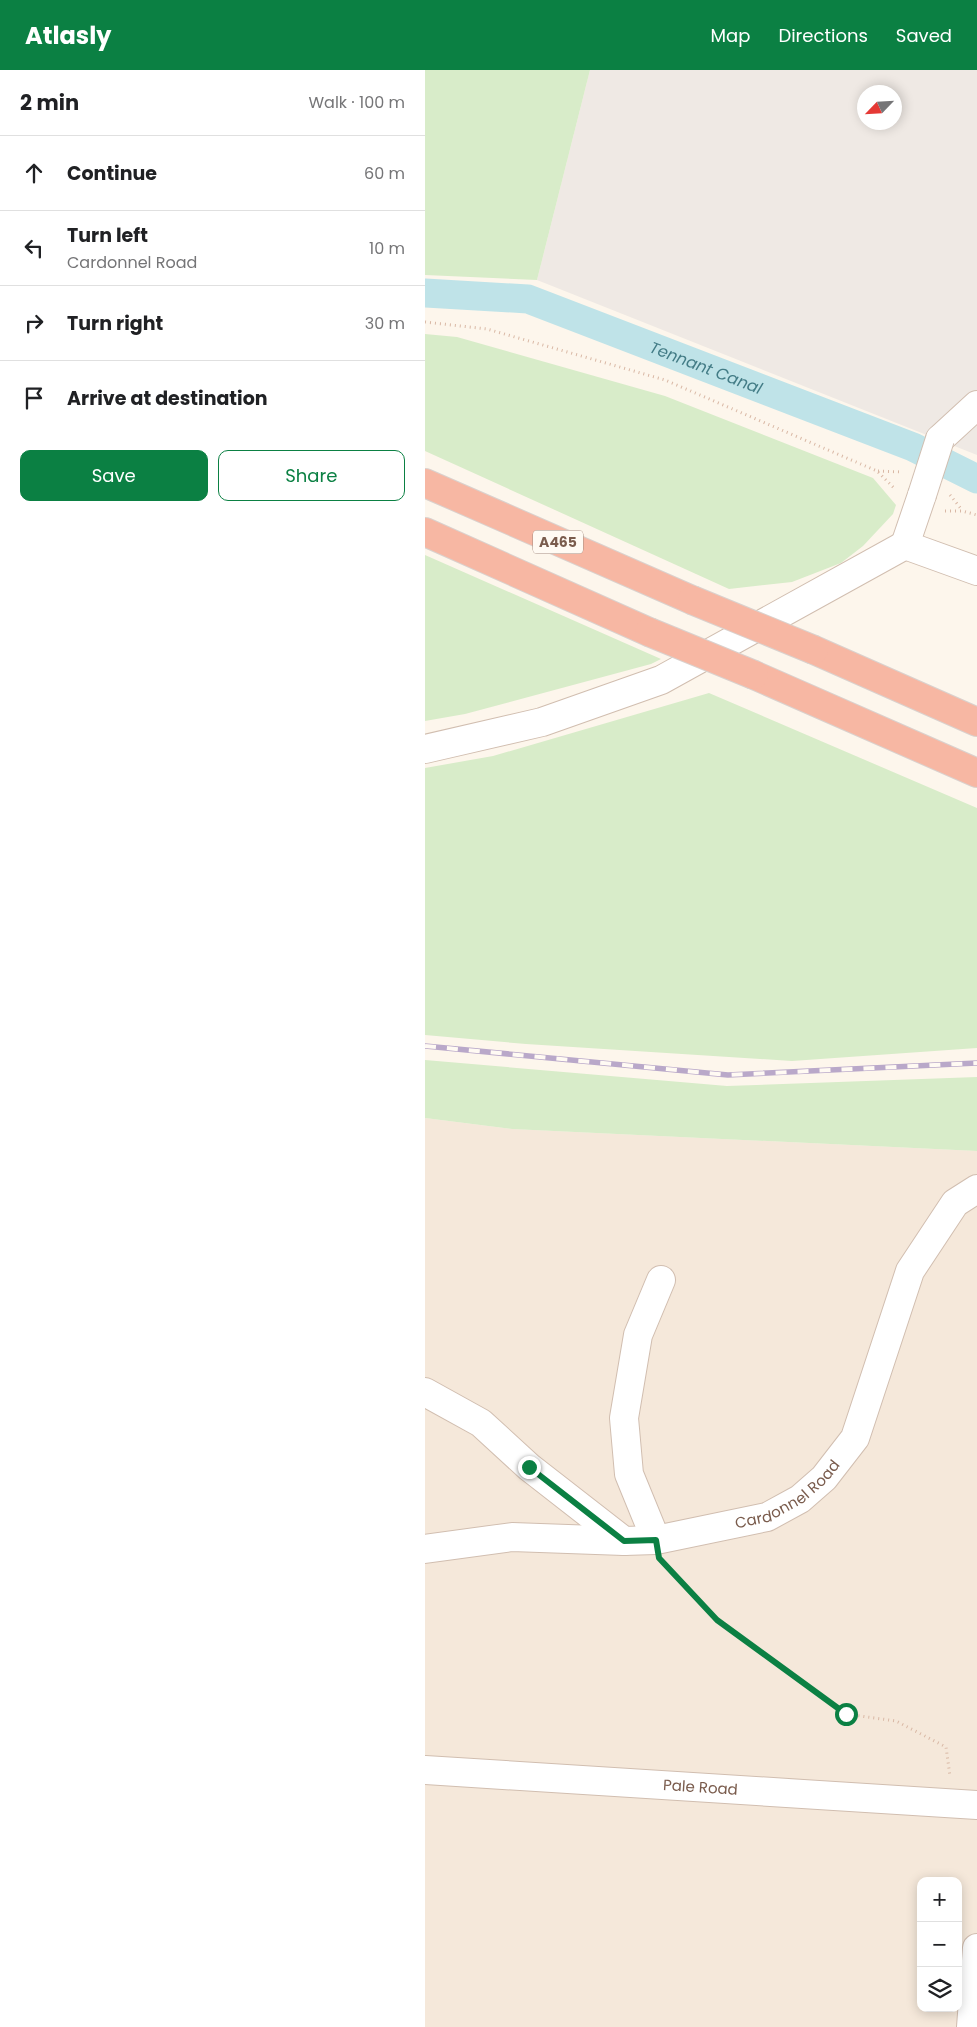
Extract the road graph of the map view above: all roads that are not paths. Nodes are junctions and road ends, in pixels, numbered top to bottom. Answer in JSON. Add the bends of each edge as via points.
{"nodes":[{"id":1,"x":977,"y":404,"type":"edge"},
{"id":2,"x":425,"y":484,"type":"edge"},
{"id":3,"x":425,"y":532,"type":"edge"},
{"id":4,"x":905,"y":545,"type":"junction"},
{"id":5,"x":977,"y":571,"type":"edge"},
{"id":6,"x":977,"y":722,"type":"edge"},
{"id":7,"x":425,"y":749,"type":"edge"},
{"id":8,"x":977,"y":773,"type":"edge"},
{"id":9,"x":977,"y":1189,"type":"edge"},
{"id":10,"x":661,"y":1280,"type":"dead end"},
{"id":11,"x":425,"y":1392,"type":"edge"},
{"id":12,"x":656,"y":1540,"type":"junction"},
{"id":13,"x":624,"y":1541,"type":"junction"},
{"id":14,"x":425,"y":1549,"type":"edge"},
{"id":15,"x":425,"y":1770,"type":"edge"},
{"id":16,"x":965,"y":1804,"type":"edge"},
{"id":17,"x":977,"y":1948,"type":"edge"},
{"id":18,"x":971,"y":2027,"type":"edge"}],
"edges":[{"from":1,"to":4,"type":"street","bridge":true,"via":[[940,439]]},
{"from":2,"to":6,"type":"highway","number":"A465","bridge":true},
{"from":3,"to":8,"type":"highway","bridge":true},
{"from":4,"to":5,"type":"street"},
{"from":4,"to":7,"type":"street","via":[[661,680],[542,722]]},
{"from":9,"to":12,"type":"street","name":"Cardonnel Road","via":[[955,1203],[910,1271],[855,1438],[824,1478],[800,1499],[767,1518]]},
{"from":10,"to":12,"type":"street","via":[[638,1335],[624,1418],[629,1474]]},
{"from":11,"to":13,"type":"street","via":[[481,1424],[529,1467]]},
{"from":12,"to":13,"type":"street","name":"Cardonnel Road"},
{"from":13,"to":14,"type":"street","name":"Cardonnel Road","via":[[512,1537]]},
{"from":15,"to":16,"type":"street","name":"Pale Road"},
{"from":17,"to":18,"type":"street"}]}
